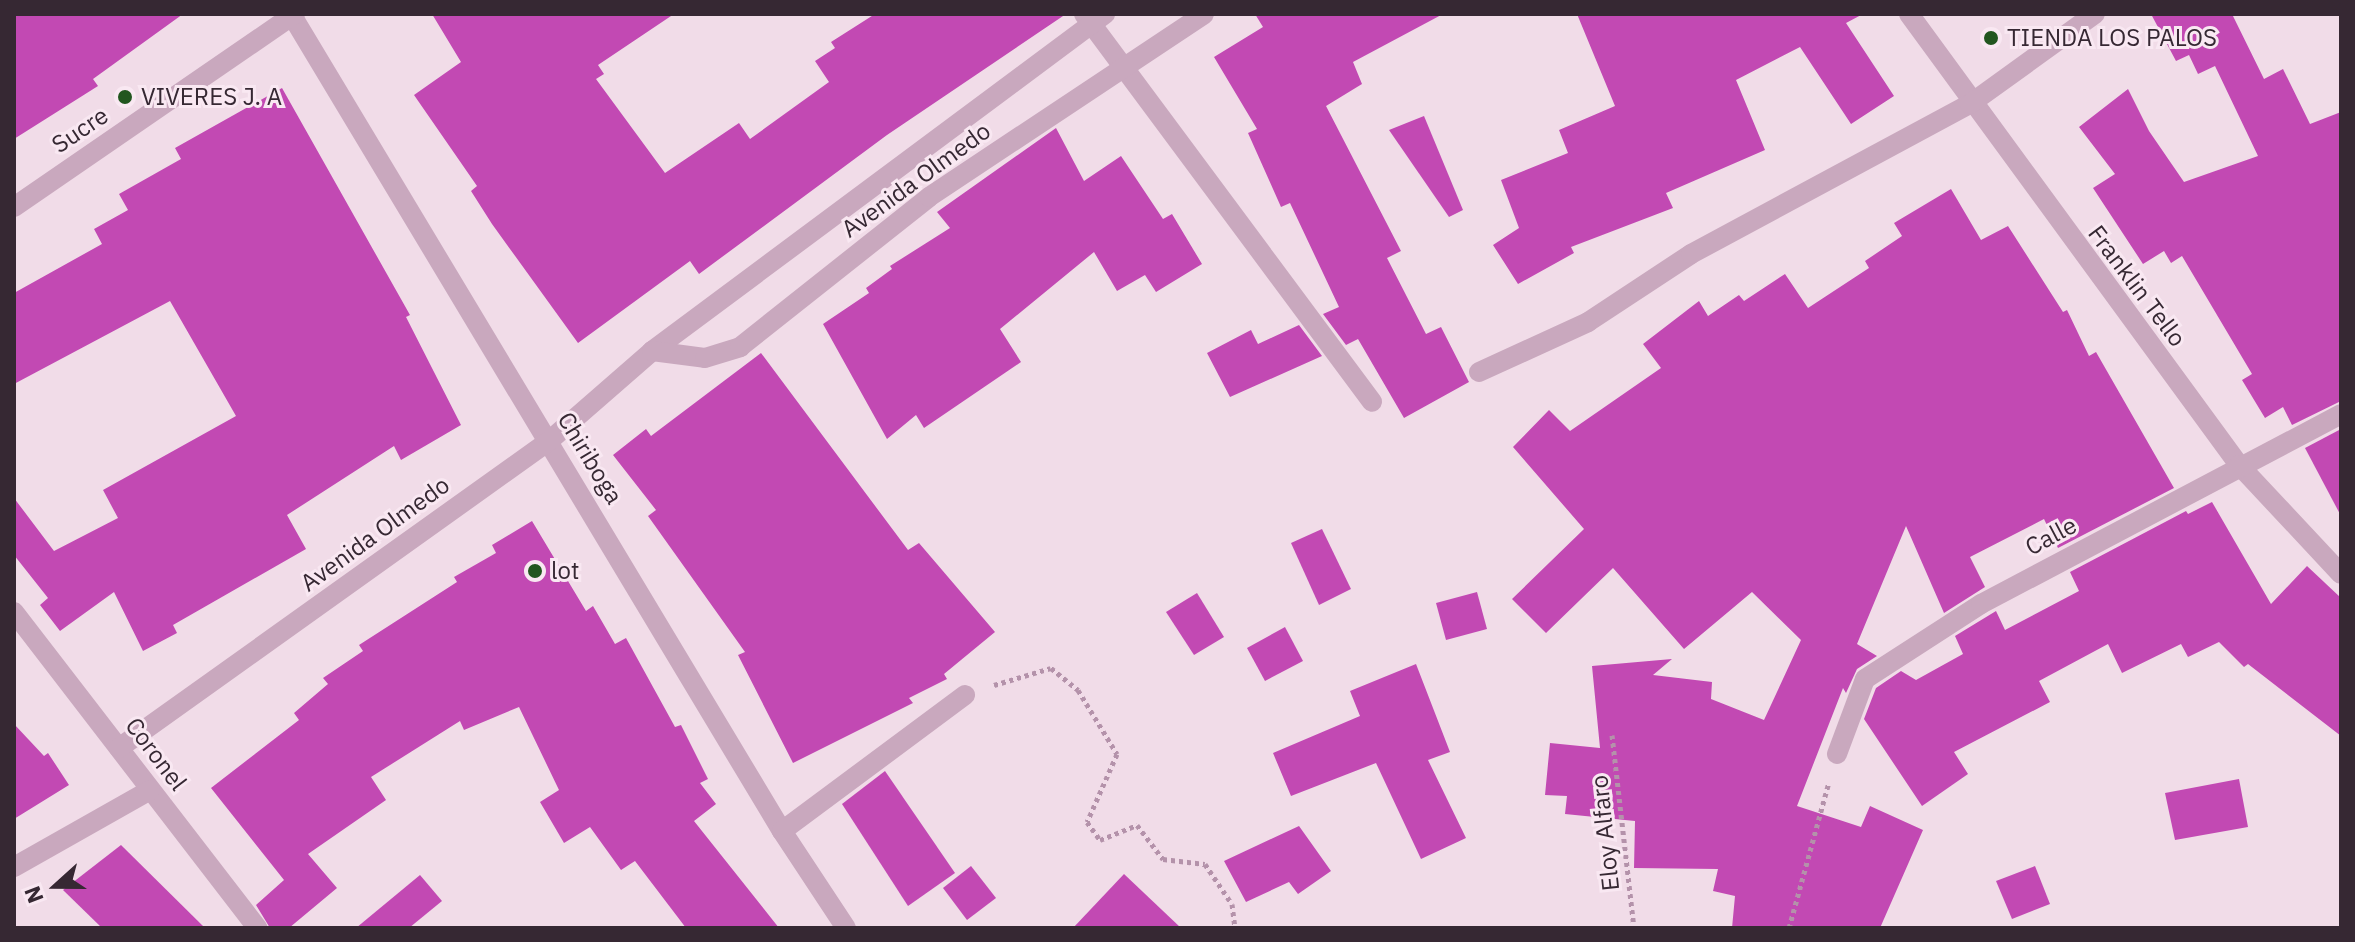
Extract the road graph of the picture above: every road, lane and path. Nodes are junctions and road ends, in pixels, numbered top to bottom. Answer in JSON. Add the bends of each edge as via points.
{"nodes":[{"id":1,"x":1204,"y":14,"type":"edge"},
{"id":2,"x":1909,"y":14,"type":"edge"},
{"id":3,"x":2095,"y":14,"type":"edge"},
{"id":4,"x":293,"y":15,"type":"edge"},
{"id":5,"x":1092,"y":16,"type":"edge"},
{"id":6,"x":1123,"y":69,"type":"junction"},
{"id":7,"x":1970,"y":104,"type":"junction"},
{"id":8,"x":14,"y":207,"type":"edge"},
{"id":9,"x":652,"y":351,"type":"junction"},
{"id":10,"x":1479,"y":372,"type":"dead end"},
{"id":11,"x":1372,"y":402,"type":"dead end"},
{"id":12,"x":2341,"y":414,"type":"edge"},
{"id":13,"x":549,"y":441,"type":"junction"},
{"id":14,"x":2239,"y":465,"type":"junction"},
{"id":15,"x":2341,"y":574,"type":"edge"},
{"id":16,"x":14,"y":612,"type":"edge"},
{"id":17,"x":965,"y":695,"type":"joint"},
{"id":18,"x":1612,"y":735,"type":"dead end"},
{"id":19,"x":119,"y":748,"type":"junction"},
{"id":20,"x":1837,"y":754,"type":"joint"},
{"id":21,"x":150,"y":790,"type":"junction"},
{"id":22,"x":782,"y":831,"type":"junction"},
{"id":23,"x":14,"y":867,"type":"edge"},
{"id":24,"x":257,"y":928,"type":"edge"},
{"id":25,"x":846,"y":928,"type":"edge"},
{"id":26,"x":1235,"y":928,"type":"edge"},
{"id":27,"x":1634,"y":928,"type":"edge"},
{"id":28,"x":1789,"y":928,"type":"edge"}],
"edges":[{"from":1,"to":6,"type":"street","name":"Avenida Olmedo"},
{"from":2,"to":7,"type":"street","name":"Franklin Tello"},
{"from":3,"to":7,"type":"street"},
{"from":4,"to":8,"type":"street","name":"Sucre"},
{"from":4,"to":13,"type":"street","name":"Chiriboga"},
{"from":5,"to":6,"type":"street"},
{"from":5,"to":9,"type":"street","name":"Avenida Olmedo"},
{"from":6,"to":9,"type":"street","name":"Avenida Olmedo","via":[[929,197],[740,347],[705,358]]},
{"from":6,"to":11,"type":"street"},
{"from":7,"to":10,"type":"street","via":[[1691,254],[1588,322]]},
{"from":7,"to":14,"type":"street","name":"Franklin Tello"},
{"from":9,"to":13,"type":"street","name":"Avenida Olmedo"},
{"from":12,"to":14,"type":"street","name":"Calle"},
{"from":13,"to":19,"type":"street","name":"Avenida Olmedo"},
{"from":13,"to":22,"type":"street","name":"Chiriboga"},
{"from":14,"to":15,"type":"street","name":"Franklin Tello"},
{"from":14,"to":20,"type":"street","name":"Calle","via":[[1981,604],[1865,679]]},
{"from":16,"to":19,"type":"street","name":"Coronel"},
{"from":17,"to":22,"type":"street"},
{"from":17,"to":26,"type":"path","via":[[1051,668],[1078,690],[1117,754],[1087,822],[1100,840],[1137,825],[1163,859],[1205,864],[1232,904]]},
{"from":18,"to":27,"type":"path","name":"Eloy Alfaro"},
{"from":19,"to":21,"type":"street","name":"Coronel"},
{"from":20,"to":28,"type":"path"},
{"from":21,"to":23,"type":"street"},
{"from":21,"to":24,"type":"street","name":"Coronel"},
{"from":22,"to":25,"type":"street","name":"Chiriboga"}]}
